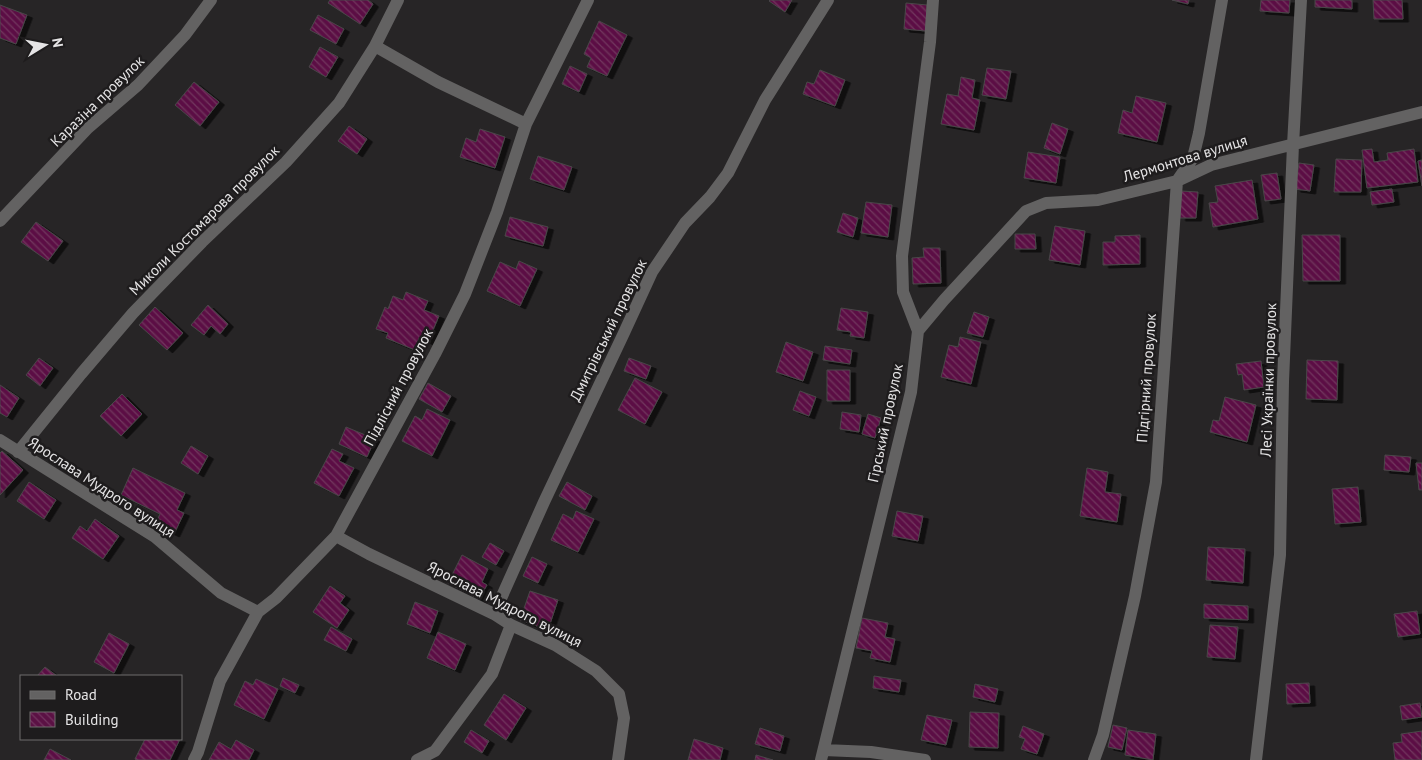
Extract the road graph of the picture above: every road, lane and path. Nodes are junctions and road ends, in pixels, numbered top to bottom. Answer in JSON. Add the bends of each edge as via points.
{"nodes":[{"id":1,"x":211,"y":0,"type":"edge"},
{"id":2,"x":398,"y":0,"type":"edge"},
{"id":3,"x":588,"y":0,"type":"edge"},
{"id":4,"x":828,"y":0,"type":"edge"},
{"id":5,"x":933,"y":0,"type":"edge"},
{"id":6,"x":1222,"y":0,"type":"edge"},
{"id":7,"x":1301,"y":0,"type":"edge"},
{"id":8,"x":375,"y":46,"type":"junction"},
{"id":9,"x":1422,"y":112,"type":"edge"},
{"id":10,"x":526,"y":124,"type":"junction"},
{"id":11,"x":1293,"y":145,"type":"junction"},
{"id":12,"x":1176,"y":181,"type":"junction"},
{"id":13,"x":0,"y":221,"type":"edge"},
{"id":14,"x":918,"y":331,"type":"junction"},
{"id":15,"x":0,"y":440,"type":"edge"},
{"id":16,"x":18,"y":452,"type":"junction"},
{"id":17,"x":336,"y":536,"type":"junction"},
{"id":18,"x":258,"y":612,"type":"junction"},
{"id":19,"x":494,"y":614,"type":"junction"},
{"id":20,"x":511,"y":625,"type":"junction"},
{"id":21,"x":823,"y":755,"type":"edge"},
{"id":22,"x":194,"y":760,"type":"edge"},
{"id":23,"x":417,"y":760,"type":"edge"},
{"id":24,"x":618,"y":760,"type":"edge"},
{"id":25,"x":925,"y":760,"type":"edge"},
{"id":26,"x":1094,"y":760,"type":"edge"},
{"id":27,"x":1256,"y":760,"type":"edge"}],
"edges":[{"from":1,"to":13,"type":"street","name":"Каразіна провулок","via":[[185,35],[138,86],[88,128]]},
{"from":2,"to":8,"type":"street","name":"Миколи Костомарова провулок"},
{"from":3,"to":10,"type":"street","name":"Підлісний провулок"},
{"from":4,"to":19,"type":"street","name":"Дмитрівський провулок","via":[[765,100],[728,173],[685,223],[652,272]]},
{"from":5,"to":14,"type":"street","name":"Гірський провулок","via":[[902,256],[903,292]]},
{"from":6,"to":12,"type":"street","via":[[1193,158]]},
{"from":7,"to":11,"type":"street","name":"Лесі Українки провулок"},
{"from":8,"to":10,"type":"street","via":[[438,82]]},
{"from":8,"to":16,"type":"street","name":"Миколи Костомарова провулок","via":[[339,103],[286,162],[133,313]]},
{"from":9,"to":11,"type":"street","name":"Лермонтова вулиця"},
{"from":10,"to":17,"type":"street","name":"Підлісний провулок","via":[[497,212],[464,294]]},
{"from":11,"to":12,"type":"street","name":"Лермонтова вулиця","via":[[1211,164]]},
{"from":11,"to":27,"type":"street","name":"Лесі Українки провулок","via":[[1280,555]]},
{"from":12,"to":14,"type":"street","name":"Лермонтова вулиця","via":[[1098,200],[1046,203],[1026,211]]},
{"from":12,"to":26,"type":"street","name":"Підгірний провулок","via":[[1156,482],[1135,596],[1103,735]]},
{"from":14,"to":21,"type":"street","name":"Гірський провулок","via":[[911,392]]},
{"from":15,"to":16,"type":"street","name":"Ярослава Мудрого вулиця"},
{"from":16,"to":18,"type":"street","name":"Ярослава Мудрого вулиця","via":[[155,538],[221,593]]},
{"from":17,"to":18,"type":"street","name":"Підлісний провулок","via":[[276,598]]},
{"from":17,"to":19,"type":"street","name":"Ярослава Мудрого вулиця"},
{"from":18,"to":22,"type":"street","name":"Підлісний провулок","via":[[220,681]]},
{"from":19,"to":20,"type":"street","name":"Ярослава Мудрого вулиця"},
{"from":20,"to":23,"type":"street","via":[[492,674],[435,751]]},
{"from":20,"to":24,"type":"street","name":"Ярослава Мудрого вулиця","via":[[555,645],[596,671],[619,694],[624,718]]},
{"from":21,"to":25,"type":"street","via":[[870,752]]}]}
